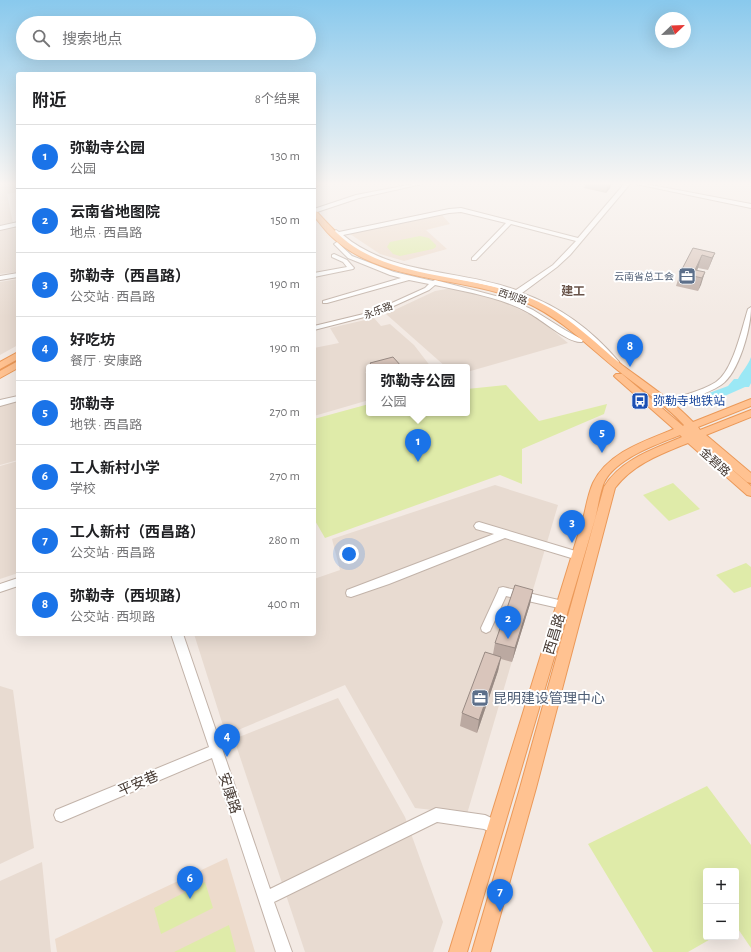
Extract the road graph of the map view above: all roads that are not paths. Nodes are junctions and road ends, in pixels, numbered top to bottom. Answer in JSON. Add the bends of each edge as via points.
{"nodes":[{"id":1,"x":323,"y":228,"type":"edge"},
{"id":2,"x":324,"y":228,"type":"edge"},
{"id":3,"x":328,"y":228,"type":"edge"},
{"id":4,"x":365,"y":228,"type":"edge"},
{"id":5,"x":504,"y":228,"type":"edge"},
{"id":6,"x":535,"y":228,"type":"edge"},
{"id":7,"x":589,"y":228,"type":"edge"},
{"id":8,"x":337,"y":234,"type":"junction"},
{"id":9,"x":580,"y":240,"type":"junction"},
{"id":10,"x":337,"y":244,"type":"junction"},
{"id":11,"x":334,"y":256,"type":"dead end"},
{"id":12,"x":474,"y":259,"type":"dead end"},
{"id":13,"x":16,"y":275,"type":"edge"},
{"id":14,"x":316,"y":275,"type":"edge"},
{"id":15,"x":0,"y":278,"type":"edge"},
{"id":16,"x":407,"y":278,"type":"junction"},
{"id":17,"x":435,"y":282,"type":"junction"},
{"id":18,"x":517,"y":292,"type":"junction"},
{"id":19,"x":325,"y":302,"type":"dead end"},
{"id":20,"x":751,"y":309,"type":"edge"},
{"id":21,"x":316,"y":328,"type":"edge"},
{"id":22,"x":16,"y":356,"type":"edge"},
{"id":23,"x":16,"y":365,"type":"edge"},
{"id":24,"x":617,"y":365,"type":"junction"},
{"id":25,"x":0,"y":366,"type":"edge"},
{"id":26,"x":0,"y":375,"type":"edge"},
{"id":27,"x":16,"y":399,"type":"edge"},
{"id":28,"x":751,"y":402,"type":"edge"},
{"id":29,"x":0,"y":403,"type":"edge"},
{"id":30,"x":666,"y":403,"type":"junction"},
{"id":31,"x":751,"y":413,"type":"edge"},
{"id":32,"x":690,"y":432,"type":"junction"},
{"id":33,"x":751,"y":479,"type":"edge"},
{"id":34,"x":751,"y":492,"type":"edge"},
{"id":35,"x":478,"y":526,"type":"dead end"},
{"id":36,"x":504,"y":534,"type":"junction"},
{"id":37,"x":578,"y":556,"type":"junction"},
{"id":38,"x":16,"y":583,"type":"edge"},
{"id":39,"x":0,"y":588,"type":"edge"},
{"id":40,"x":351,"y":593,"type":"dead end"},
{"id":41,"x":563,"y":605,"type":"junction"},
{"id":42,"x":486,"y":628,"type":"dead end"},
{"id":43,"x":178,"y":636,"type":"edge"},
{"id":44,"x":216,"y":750,"type":"junction"},
{"id":45,"x":61,"y":816,"type":"dead end"},
{"id":46,"x":495,"y":827,"type":"junction"},
{"id":47,"x":265,"y":899,"type":"junction"},
{"id":48,"x":284,"y":952,"type":"edge"},
{"id":49,"x":458,"y":952,"type":"edge"},
{"id":50,"x":481,"y":952,"type":"edge"}],
"edges":[{"from":1,"to":10,"type":"main road","name":"西坝路"},
{"from":2,"to":24,"type":"main road","name":"西坝路","via":[[345,245],[380,263],[413,273],[494,289],[540,306],[573,328]]},
{"from":3,"to":8,"type":"street"},
{"from":4,"to":8,"type":"street"},
{"from":5,"to":12,"type":"street"},
{"from":6,"to":9,"type":"street"},
{"from":7,"to":9,"type":"street"},
{"from":8,"to":18,"type":"street","via":[[350,244],[384,260],[416,270]]},
{"from":9,"to":18,"type":"street","via":[[555,266]]},
{"from":10,"to":16,"type":"street","via":[[350,257]]},
{"from":10,"to":17,"type":"main road","name":"西坝路","via":[[378,266]]},
{"from":11,"to":14,"type":"street","via":[[345,261],[351,268]]},
{"from":13,"to":15,"type":"street"},
{"from":16,"to":17,"type":"street"},
{"from":16,"to":19,"type":"street"},
{"from":17,"to":21,"type":"street","name":"永乐路","via":[[374,313]]},
{"from":17,"to":32,"type":"main road","name":"西坝路","via":[[482,290],[523,303],[555,321]]},
{"from":18,"to":24,"type":"street","via":[[567,317],[604,347]]},
{"from":20,"to":30,"type":"street","via":[[730,370],[723,380],[709,388]]},
{"from":22,"to":25,"type":"main road"},
{"from":23,"to":26,"type":"main road"},
{"from":24,"to":30,"type":"main road","name":"西坝路"},
{"from":27,"to":29,"type":"street"},
{"from":28,"to":32,"type":"main road","name":"西昌路"},
{"from":30,"to":32,"type":"main road","name":"西坝路"},
{"from":31,"to":32,"type":"main road","name":"西昌路"},
{"from":32,"to":33,"type":"main road","name":"金碧路"},
{"from":32,"to":34,"type":"main road","name":"金碧路","via":[[704,452]]},
{"from":32,"to":37,"type":"main road","name":"西昌路","via":[[638,448],[606,472],[598,484]]},
{"from":32,"to":50,"type":"main road","name":"西昌路","via":[[644,457],[619,475],[610,487]]},
{"from":35,"to":36,"type":"street"},
{"from":36,"to":37,"type":"street"},
{"from":36,"to":40,"type":"street"},
{"from":37,"to":41,"type":"main road","name":"西昌路"},
{"from":38,"to":39,"type":"street"},
{"from":41,"to":42,"type":"street","via":[[503,591]]},
{"from":41,"to":46,"type":"main road","name":"西昌路"},
{"from":43,"to":44,"type":"street","name":"安康路"},
{"from":44,"to":45,"type":"street","name":"平安巷"},
{"from":44,"to":47,"type":"street","name":"安康路"},
{"from":46,"to":47,"type":"street","via":[[485,822],[436,815]]},
{"from":46,"to":49,"type":"main road","name":"西昌路"},
{"from":47,"to":48,"type":"street","name":"安康路"}]}
